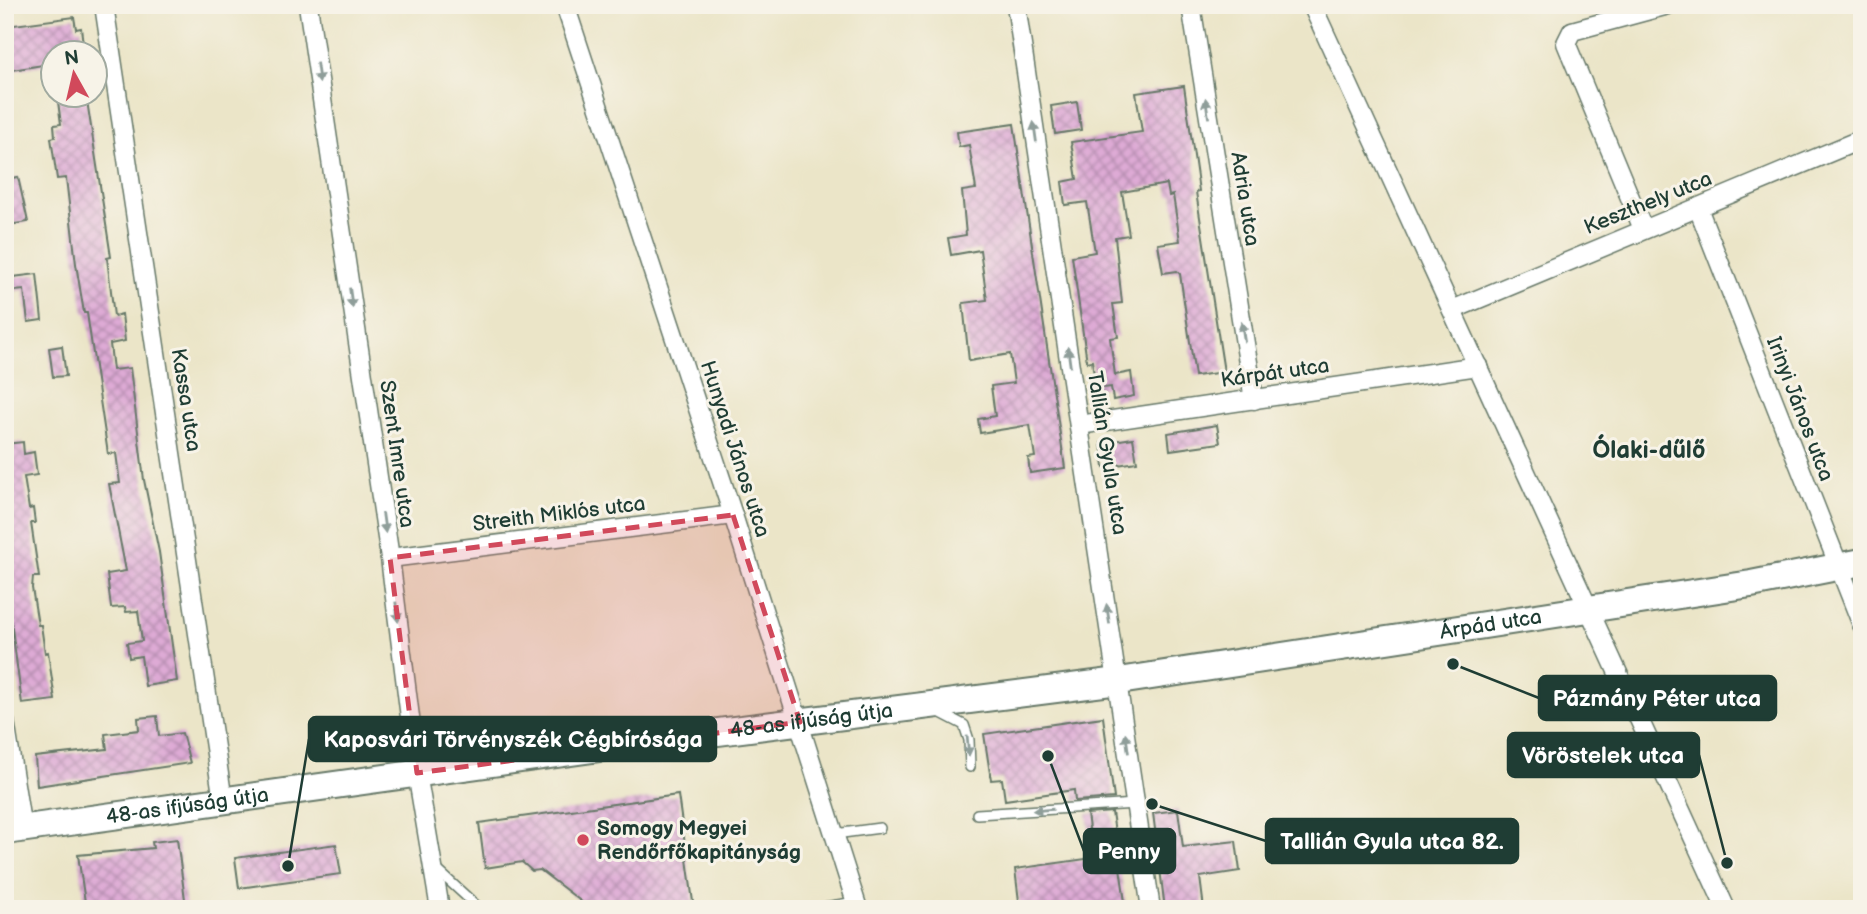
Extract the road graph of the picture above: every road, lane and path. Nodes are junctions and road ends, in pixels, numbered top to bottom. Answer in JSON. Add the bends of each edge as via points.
{"nodes":[{"id":1,"x":104,"y":5,"type":"edge"},
{"id":2,"x":308,"y":5,"type":"edge"},
{"id":3,"x":565,"y":5,"type":"edge"},
{"id":4,"x":1016,"y":5,"type":"edge"},
{"id":5,"x":1191,"y":5,"type":"edge"},
{"id":6,"x":1312,"y":5,"type":"edge"},
{"id":7,"x":1668,"y":5,"type":"edge"},
{"id":8,"x":1862,"y":139,"type":"edge"},
{"id":9,"x":1699,"y":208,"type":"junction"},
{"id":10,"x":1643,"y":229,"type":"junction"},
{"id":11,"x":1452,"y":310,"type":"junction"},
{"id":12,"x":1478,"y":366,"type":"junction"},
{"id":13,"x":1254,"y":400,"type":"junction"},
{"id":14,"x":1079,"y":425,"type":"junction"},
{"id":15,"x":733,"y":515,"type":"junction"},
{"id":16,"x":390,"y":558,"type":"junction"},
{"id":17,"x":1849,"y":565,"type":"edge"},
{"id":18,"x":1590,"y":610,"type":"junction"},
{"id":19,"x":1862,"y":625,"type":"edge"},
{"id":20,"x":1119,"y":681,"type":"junction"},
{"id":21,"x":920,"y":708,"type":"junction"},
{"id":22,"x":5,"y":721,"type":"edge"},
{"id":23,"x":800,"y":722,"type":"junction"},
{"id":24,"x":970,"y":767,"type":"dead end"},
{"id":25,"x":417,"y":773,"type":"junction"},
{"id":26,"x":223,"y":801,"type":"junction"},
{"id":27,"x":1136,"y":804,"type":"junction"},
{"id":28,"x":977,"y":814,"type":"dead end"},
{"id":29,"x":880,"y":828,"type":"dead end"},
{"id":30,"x":14,"y":830,"type":"edge"},
{"id":31,"x":835,"y":834,"type":"junction"},
{"id":32,"x":433,"y":866,"type":"junction"},
{"id":33,"x":857,"y":906,"type":"edge"},
{"id":34,"x":440,"y":909,"type":"edge"},
{"id":35,"x":480,"y":909,"type":"edge"},
{"id":36,"x":812,"y":909,"type":"edge"},
{"id":37,"x":1151,"y":909,"type":"edge"},
{"id":38,"x":1726,"y":909,"type":"edge"}],
"edges":[{"from":1,"to":26,"type":"street","name":"Kassa utca"},
{"from":2,"to":16,"type":"street","name":"Szent Imre utca","one_way":true},
{"from":3,"to":15,"type":"street","name":"Hunyadi János utca"},
{"from":14,"to":4,"type":"street","name":"Tallián Gyula utca","one_way":true},
{"from":13,"to":5,"type":"street","name":"Adria utca","one_way":true},
{"from":6,"to":11,"type":"street"},
{"from":7,"to":10,"type":"street","via":[[1572,32],[1566,43]]},
{"from":8,"to":9,"type":"street","name":"Keszthely utca"},
{"from":9,"to":10,"type":"street","name":"Keszthely utca"},
{"from":9,"to":17,"type":"street","name":"Irinyi János utca"},
{"from":10,"to":11,"type":"street","name":"Keszthely utca"},
{"from":11,"to":12,"type":"street"},
{"from":12,"to":13,"type":"street","name":"Kárpát utca"},
{"from":12,"to":18,"type":"street"},
{"from":13,"to":14,"type":"street","name":"Kárpát utca"},
{"from":20,"to":14,"type":"street","name":"Tallián Gyula utca","one_way":true},
{"from":15,"to":16,"type":"street","name":"Streith Miklós utca"},
{"from":15,"to":23,"type":"street","name":"Hunyadi János utca"},
{"from":16,"to":25,"type":"street","name":"Szent Imre utca","one_way":true},
{"from":17,"to":18,"type":"main road","name":"Árpád utca"},
{"from":17,"to":19,"type":"street","name":"Irinyi János utca"},
{"from":18,"to":20,"type":"main road","name":"Árpád utca"},
{"from":18,"to":38,"type":"street"},
{"from":20,"to":21,"type":"main road","name":"48-as ifjúság útja"},
{"from":27,"to":20,"type":"street","name":"Tallián Gyula utca","one_way":true},
{"from":21,"to":23,"type":"main road","name":"48-as ifjúság útja"},
{"from":21,"to":24,"type":"lane","one_way":true,"via":[[964,725]]},
{"from":22,"to":30,"type":"street"},
{"from":23,"to":25,"type":"main road","name":"48-as ifjúság útja"},
{"from":23,"to":31,"type":"street","name":"Hunyadi János utca"},
{"from":25,"to":26,"type":"main road","name":"48-as ifjúság útja"},
{"from":25,"to":32,"type":"street","name":"Szent Imre utca"},
{"from":26,"to":30,"type":"main road","name":"48-as ifjúság útja"},
{"from":27,"to":28,"type":"lane","one_way":true},
{"from":27,"to":37,"type":"street","name":"Tallián Gyula utca"},
{"from":29,"to":31,"type":"lane"},
{"from":31,"to":33,"type":"street","name":"Hunyadi János utca"},
{"from":32,"to":34,"type":"street","name":"Szent Imre utca"},
{"from":32,"to":35,"type":"lane"},
{"from":33,"to":36,"type":"lane"}]}
